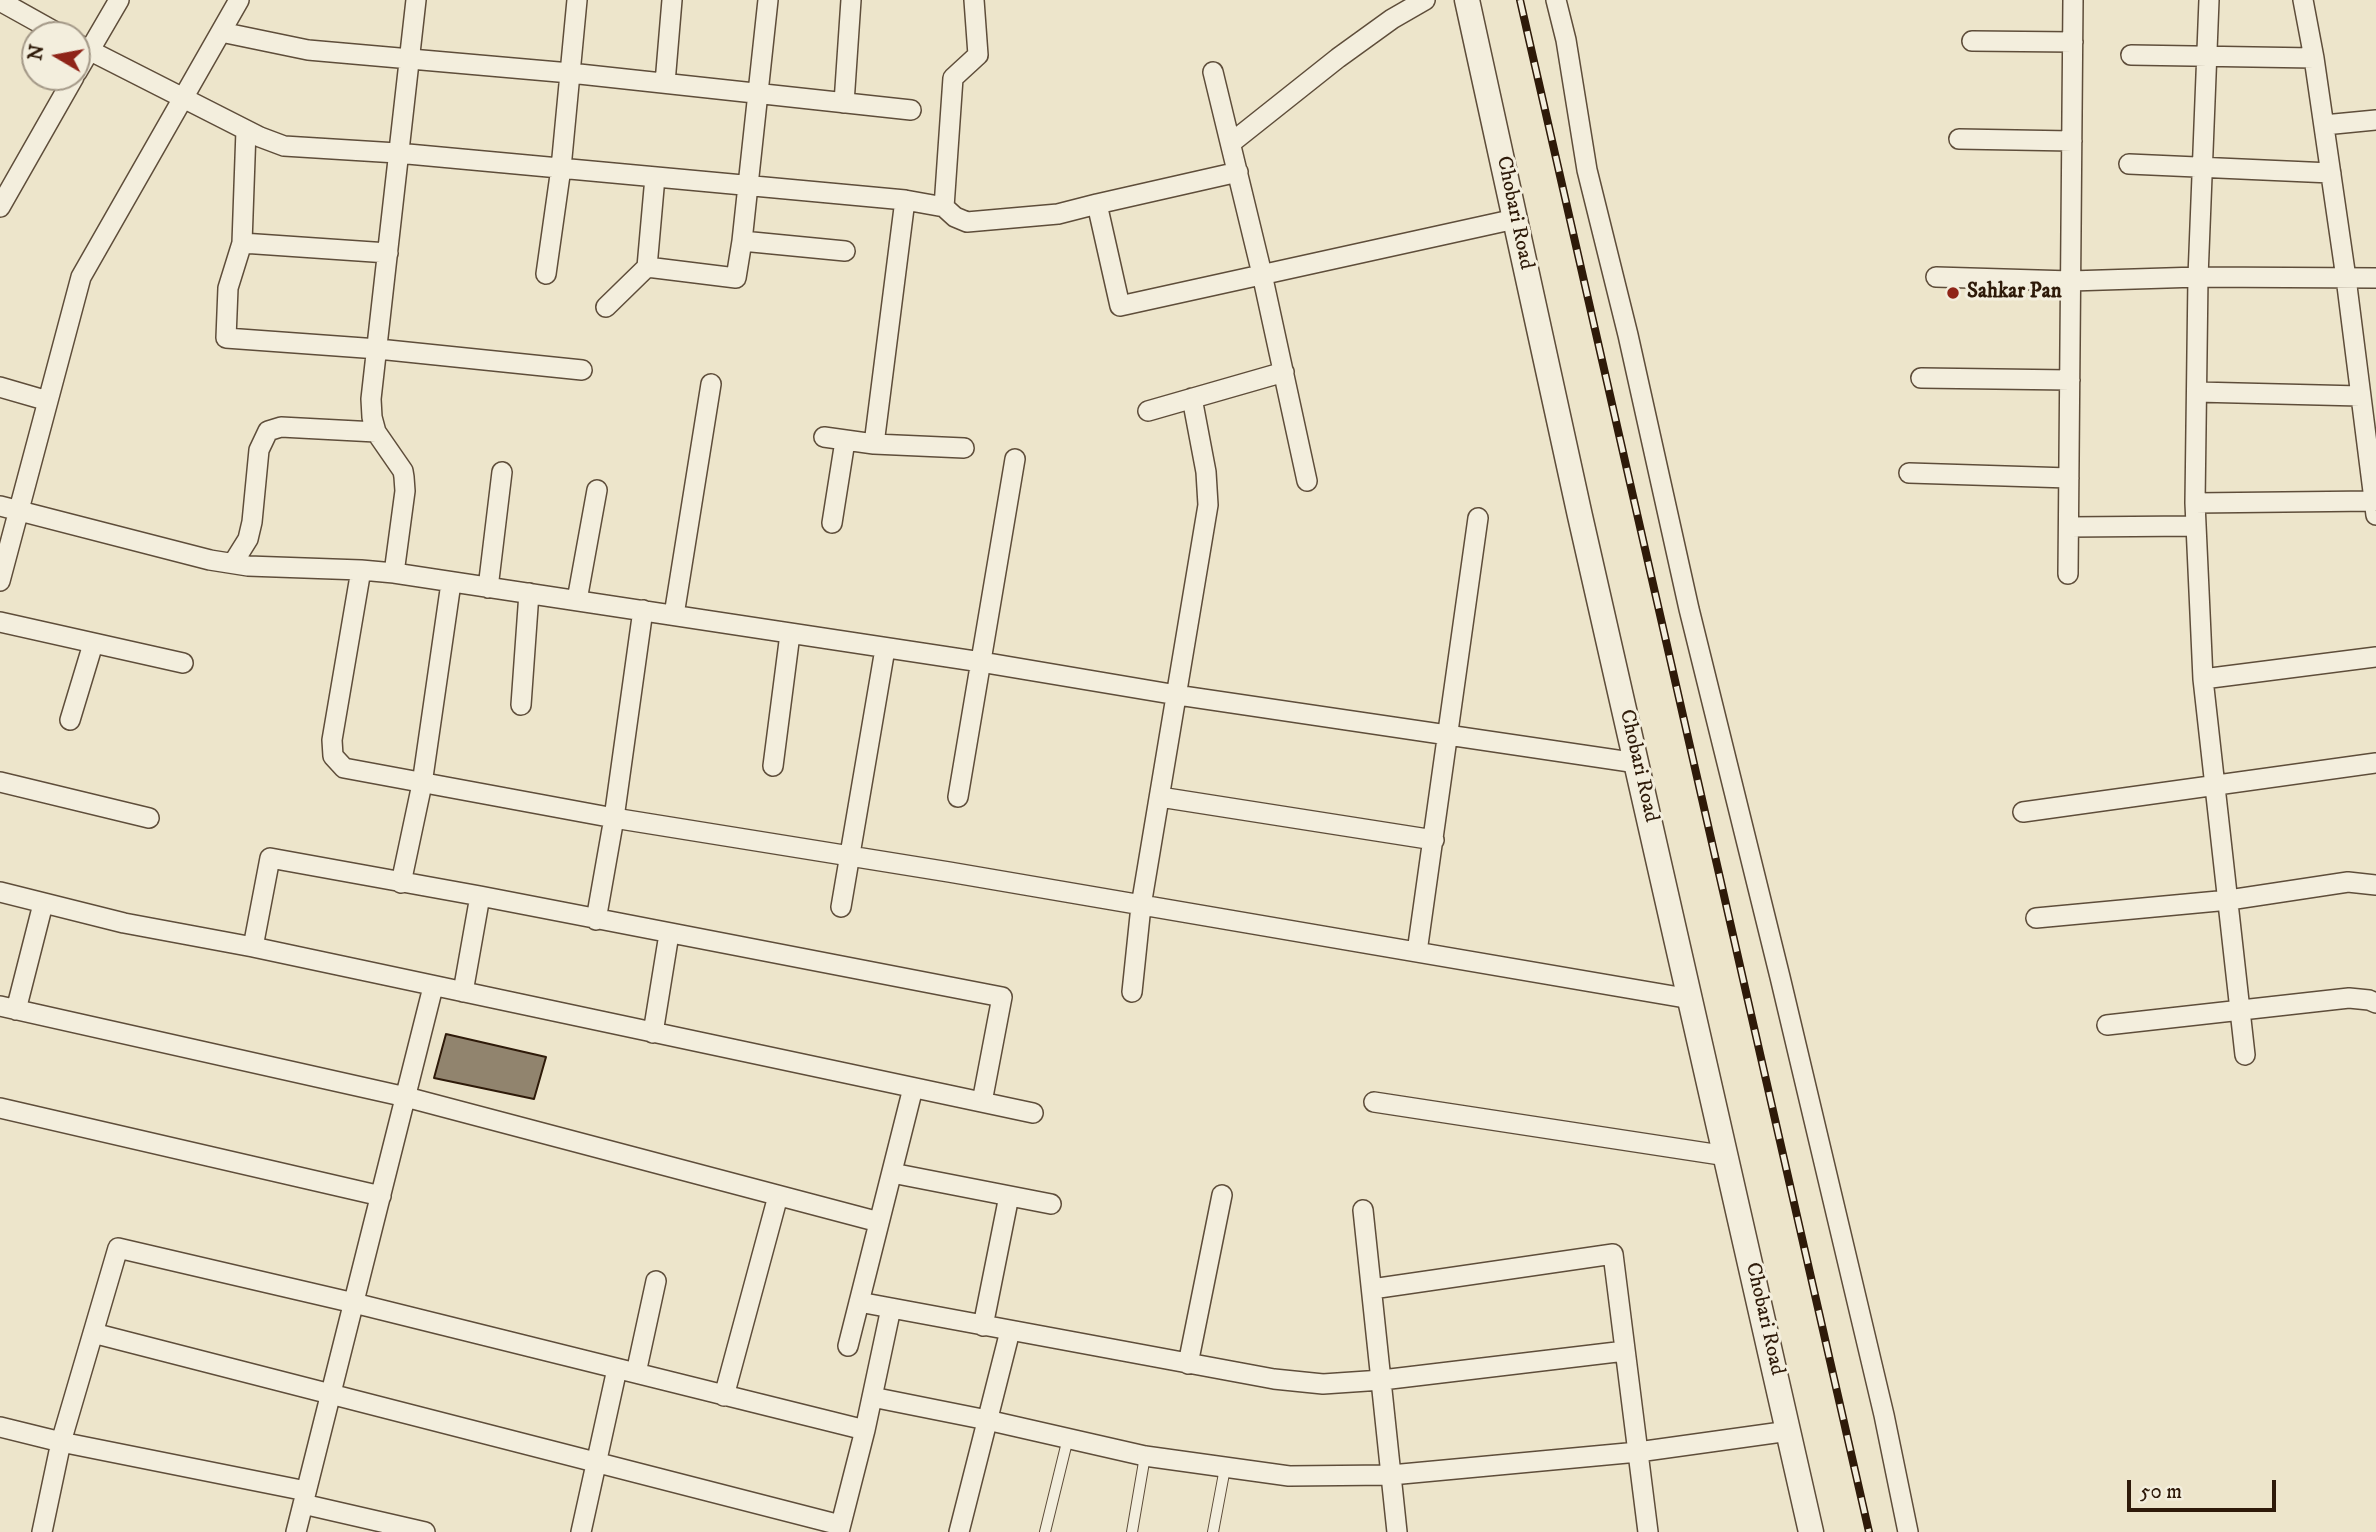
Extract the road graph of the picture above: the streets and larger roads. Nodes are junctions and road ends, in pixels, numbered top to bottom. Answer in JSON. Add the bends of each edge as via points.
{"nodes":[{"id":1,"x":118,"y":0,"type":"edge"},
{"id":2,"x":239,"y":0,"type":"edge"},
{"id":3,"x":416,"y":0,"type":"edge"},
{"id":4,"x":577,"y":0,"type":"edge"},
{"id":5,"x":671,"y":0,"type":"edge"},
{"id":6,"x":768,"y":0,"type":"edge"},
{"id":7,"x":851,"y":0,"type":"edge"},
{"id":8,"x":974,"y":0,"type":"edge"},
{"id":9,"x":1425,"y":0,"type":"edge"},
{"id":10,"x":1467,"y":0,"type":"edge"},
{"id":11,"x":1556,"y":0,"type":"edge"},
{"id":12,"x":2073,"y":0,"type":"edge"},
{"id":13,"x":2209,"y":0,"type":"edge"},
{"id":14,"x":2303,"y":0,"type":"edge"},
{"id":15,"x":0,"y":1,"type":"edge"},
{"id":16,"x":36,"y":21,"type":"edge"},
{"id":17,"x":221,"y":32,"type":"junction"},
{"id":18,"x":91,"y":36,"type":"edge"},
{"id":19,"x":1972,"y":41,"type":"dead end"},
{"id":20,"x":2073,"y":42,"type":"junction"},
{"id":21,"x":91,"y":51,"type":"edge"},
{"id":22,"x":2131,"y":55,"type":"dead end"},
{"id":23,"x":2208,"y":56,"type":"junction"},
{"id":24,"x":2314,"y":58,"type":"junction"},
{"id":25,"x":410,"y":60,"type":"junction"},
{"id":26,"x":1213,"y":72,"type":"dead end"},
{"id":27,"x":570,"y":73,"type":"junction"},
{"id":28,"x":665,"y":83,"type":"junction"},
{"id":29,"x":66,"y":91,"type":"edge"},
{"id":30,"x":759,"y":93,"type":"junction"},
{"id":31,"x":184,"y":97,"type":"junction"},
{"id":32,"x":844,"y":103,"type":"junction"},
{"id":33,"x":911,"y":110,"type":"dead end"},
{"id":34,"x":2376,"y":120,"type":"edge"},
{"id":35,"x":2324,"y":125,"type":"junction"},
{"id":36,"x":246,"y":130,"type":"junction"},
{"id":37,"x":1959,"y":139,"type":"dead end"},
{"id":38,"x":2072,"y":141,"type":"junction"},
{"id":39,"x":1231,"y":144,"type":"junction"},
{"id":40,"x":397,"y":153,"type":"junction"},
{"id":41,"x":2129,"y":164,"type":"dead end"},
{"id":42,"x":2203,"y":167,"type":"junction"},
{"id":43,"x":561,"y":168,"type":"junction"},
{"id":44,"x":1238,"y":173,"type":"junction"},
{"id":45,"x":2331,"y":173,"type":"junction"},
{"id":46,"x":656,"y":177,"type":"junction"},
{"id":47,"x":748,"y":187,"type":"junction"},
{"id":48,"x":905,"y":200,"type":"junction"},
{"id":49,"x":1097,"y":204,"type":"junction"},
{"id":50,"x":0,"y":207,"type":"edge"},
{"id":51,"x":944,"y":208,"type":"junction"},
{"id":52,"x":1515,"y":219,"type":"junction"},
{"id":53,"x":742,"y":241,"type":"junction"},
{"id":54,"x":242,"y":243,"type":"junction"},
{"id":55,"x":845,"y":251,"type":"dead end"},
{"id":56,"x":387,"y":253,"type":"junction"},
{"id":57,"x":647,"y":267,"type":"junction"},
{"id":58,"x":546,"y":274,"type":"dead end"},
{"id":59,"x":1262,"y":274,"type":"junction"},
{"id":60,"x":1936,"y":277,"type":"dead end"},
{"id":61,"x":2198,"y":277,"type":"junction"},
{"id":62,"x":2346,"y":278,"type":"junction"},
{"id":63,"x":2376,"y":278,"type":"edge"},
{"id":64,"x":2071,"y":281,"type":"junction"},
{"id":65,"x":606,"y":307,"type":"dead end"},
{"id":66,"x":378,"y":349,"type":"junction"},
{"id":67,"x":582,"y":370,"type":"dead end"},
{"id":68,"x":1284,"y":372,"type":"junction"},
{"id":69,"x":1921,"y":378,"type":"dead end"},
{"id":70,"x":2070,"y":380,"type":"junction"},
{"id":71,"x":711,"y":384,"type":"dead end"},
{"id":72,"x":0,"y":387,"type":"edge"},
{"id":73,"x":2197,"y":393,"type":"junction"},
{"id":74,"x":2360,"y":396,"type":"junction"},
{"id":75,"x":1192,"y":398,"type":"junction"},
{"id":76,"x":48,"y":401,"type":"junction"},
{"id":77,"x":1148,"y":411,"type":"dead end"},
{"id":78,"x":378,"y":436,"type":"junction"},
{"id":79,"x":824,"y":437,"type":"dead end"},
{"id":80,"x":845,"y":441,"type":"junction"},
{"id":81,"x":874,"y":444,"type":"junction"},
{"id":82,"x":964,"y":447,"type":"dead end"},
{"id":83,"x":1015,"y":458,"type":"dead end"},
{"id":84,"x":2372,"y":458,"type":"edge"},
{"id":85,"x":502,"y":472,"type":"dead end"},
{"id":86,"x":1909,"y":473,"type":"dead end"},
{"id":87,"x":2069,"y":478,"type":"junction"},
{"id":88,"x":1307,"y":481,"type":"dead end"},
{"id":89,"x":597,"y":490,"type":"dead end"},
{"id":90,"x":2195,"y":503,"type":"junction"},
{"id":91,"x":2375,"y":508,"type":"edge"},
{"id":92,"x":9,"y":509,"type":"edge"},
{"id":93,"x":1478,"y":518,"type":"dead end"},
{"id":94,"x":832,"y":523,"type":"dead end"},
{"id":95,"x":2196,"y":526,"type":"junction"},
{"id":96,"x":2068,"y":527,"type":"junction"},
{"id":97,"x":240,"y":565,"type":"junction"},
{"id":98,"x":361,"y":570,"type":"junction"},
{"id":99,"x":394,"y":573,"type":"junction"},
{"id":100,"x":2068,"y":574,"type":"dead end"},
{"id":101,"x":0,"y":581,"type":"edge"},
{"id":102,"x":452,"y":583,"type":"junction"},
{"id":103,"x":488,"y":588,"type":"junction"},
{"id":104,"x":529,"y":593,"type":"junction"},
{"id":105,"x":577,"y":600,"type":"junction"},
{"id":106,"x":643,"y":610,"type":"junction"},
{"id":107,"x":674,"y":615,"type":"junction"},
{"id":108,"x":0,"y":622,"type":"edge"},
{"id":109,"x":790,"y":634,"type":"junction"},
{"id":110,"x":93,"y":644,"type":"junction"},
{"id":111,"x":885,"y":649,"type":"junction"},
{"id":112,"x":2376,"y":657,"type":"edge"},
{"id":113,"x":981,"y":662,"type":"junction"},
{"id":114,"x":183,"y":663,"type":"dead end"},
{"id":115,"x":2203,"y":679,"type":"junction"},
{"id":116,"x":1177,"y":695,"type":"junction"},
{"id":117,"x":521,"y":705,"type":"dead end"},
{"id":118,"x":70,"y":720,"type":"dead end"},
{"id":119,"x":1449,"y":736,"type":"junction"},
{"id":120,"x":2376,"y":763,"type":"edge"},
{"id":121,"x":1637,"y":764,"type":"junction"},
{"id":122,"x":773,"y":766,"type":"dead end"},
{"id":123,"x":0,"y":782,"type":"edge"},
{"id":124,"x":422,"y":784,"type":"junction"},
{"id":125,"x":2217,"y":786,"type":"junction"},
{"id":126,"x":958,"y":797,"type":"dead end"},
{"id":127,"x":1160,"y":797,"type":"junction"},
{"id":128,"x":2023,"y":812,"type":"dead end"},
{"id":129,"x":149,"y":818,"type":"dead end"},
{"id":130,"x":614,"y":818,"type":"junction"},
{"id":131,"x":1434,"y":840,"type":"junction"},
{"id":132,"x":850,"y":856,"type":"junction"},
{"id":133,"x":401,"y":883,"type":"junction"},
{"id":134,"x":2376,"y":885,"type":"edge"},
{"id":135,"x":0,"y":892,"type":"edge"},
{"id":136,"x":480,"y":896,"type":"junction"},
{"id":137,"x":2229,"y":900,"type":"junction"},
{"id":138,"x":43,"y":904,"type":"junction"},
{"id":139,"x":1141,"y":906,"type":"junction"},
{"id":140,"x":841,"y":907,"type":"dead end"},
{"id":141,"x":2036,"y":918,"type":"dead end"},
{"id":142,"x":597,"y":920,"type":"junction"},
{"id":143,"x":669,"y":934,"type":"junction"},
{"id":144,"x":253,"y":947,"type":"junction"},
{"id":145,"x":1417,"y":952,"type":"junction"},
{"id":146,"x":433,"y":986,"type":"junction"},
{"id":147,"x":463,"y":992,"type":"junction"},
{"id":148,"x":1132,"y":992,"type":"dead end"},
{"id":149,"x":1691,"y":999,"type":"junction"},
{"id":150,"x":2376,"y":1003,"type":"edge"},
{"id":151,"x":8,"y":1008,"type":"edge"},
{"id":152,"x":2241,"y":1010,"type":"junction"},
{"id":153,"x":2107,"y":1025,"type":"dead end"},
{"id":154,"x":653,"y":1034,"type":"junction"},
{"id":155,"x":2245,"y":1055,"type":"dead end"},
{"id":156,"x":913,"y":1088,"type":"junction"},
{"id":157,"x":405,"y":1097,"type":"junction"},
{"id":158,"x":982,"y":1102,"type":"junction"},
{"id":159,"x":1374,"y":1102,"type":"dead end"},
{"id":160,"x":0,"y":1108,"type":"edge"},
{"id":161,"x":1033,"y":1113,"type":"dead end"},
{"id":162,"x":1727,"y":1156,"type":"junction"},
{"id":163,"x":892,"y":1173,"type":"junction"},
{"id":164,"x":1222,"y":1195,"type":"dead end"},
{"id":165,"x":381,"y":1196,"type":"junction"},
{"id":166,"x":778,"y":1196,"type":"junction"},
{"id":167,"x":1009,"y":1196,"type":"junction"},
{"id":168,"x":1051,"y":1204,"type":"dead end"},
{"id":169,"x":1363,"y":1210,"type":"dead end"},
{"id":170,"x":879,"y":1222,"type":"junction"},
{"id":171,"x":656,"y":1282,"type":"dead end"},
{"id":172,"x":1372,"y":1289,"type":"junction"},
{"id":173,"x":354,"y":1303,"type":"junction"},
{"id":174,"x":859,"y":1303,"type":"junction"},
{"id":175,"x":891,"y":1308,"type":"junction"},
{"id":176,"x":984,"y":1326,"type":"junction"},
{"id":177,"x":1010,"y":1331,"type":"junction"},
{"id":178,"x":93,"y":1333,"type":"junction"},
{"id":179,"x":848,"y":1346,"type":"dead end"},
{"id":180,"x":1625,"y":1351,"type":"junction"},
{"id":181,"x":1188,"y":1364,"type":"junction"},
{"id":182,"x":617,"y":1369,"type":"junction"},
{"id":183,"x":636,"y":1373,"type":"junction"},
{"id":184,"x":1382,"y":1380,"type":"junction"},
{"id":185,"x":331,"y":1394,"type":"junction"},
{"id":186,"x":724,"y":1396,"type":"junction"},
{"id":187,"x":872,"y":1397,"type":"junction"},
{"id":188,"x":987,"y":1420,"type":"junction"},
{"id":189,"x":0,"y":1427,"type":"edge"},
{"id":190,"x":865,"y":1430,"type":"junction"},
{"id":191,"x":1789,"y":1431,"type":"junction"},
{"id":192,"x":61,"y":1442,"type":"junction"},
{"id":193,"x":1639,"y":1451,"type":"junction"},
{"id":194,"x":596,"y":1463,"type":"junction"},
{"id":195,"x":1391,"y":1475,"type":"junction"},
{"id":196,"x":305,"y":1498,"type":"junction"},
{"id":197,"x":840,"y":1529,"type":"edge"},
{"id":198,"x":41,"y":1532,"type":"edge"},
{"id":199,"x":296,"y":1532,"type":"edge"},
{"id":200,"x":425,"y":1532,"type":"edge"},
{"id":201,"x":581,"y":1532,"type":"edge"},
{"id":202,"x":959,"y":1532,"type":"edge"},
{"id":203,"x":1397,"y":1532,"type":"edge"},
{"id":204,"x":1648,"y":1532,"type":"edge"},
{"id":205,"x":1811,"y":1532,"type":"edge"},
{"id":206,"x":1908,"y":1532,"type":"edge"}],
"edges":[{"from":1,"to":18,"type":"street"},
{"from":2,"to":17,"type":"street"},
{"from":3,"to":25,"type":"street"},
{"from":4,"to":27,"type":"street"},
{"from":5,"to":28,"type":"street"},
{"from":6,"to":30,"type":"street"},
{"from":7,"to":32,"type":"street"},
{"from":8,"to":51,"type":"street","via":[[978,55],[953,78]]},
{"from":9,"to":39,"type":"street","via":[[1338,58]]},
{"from":10,"to":52,"type":"street","name":"Chobari Road"},
{"from":11,"to":206,"type":"street","via":[[1587,170],[1881,1402]]},
{"from":12,"to":20,"type":"street"},
{"from":13,"to":23,"type":"street"},
{"from":14,"to":24,"type":"street"},
{"from":15,"to":16,"type":"street"},
{"from":17,"to":25,"type":"street","via":[[308,50]]},
{"from":17,"to":31,"type":"street"},
{"from":19,"to":20,"type":"street"},
{"from":20,"to":38,"type":"street"},
{"from":21,"to":31,"type":"street"},
{"from":22,"to":23,"type":"street"},
{"from":23,"to":24,"type":"street"},
{"from":23,"to":42,"type":"street"},
{"from":24,"to":35,"type":"street"},
{"from":25,"to":27,"type":"street"},
{"from":25,"to":40,"type":"street"},
{"from":26,"to":39,"type":"street"},
{"from":27,"to":28,"type":"street"},
{"from":27,"to":43,"type":"street"},
{"from":28,"to":30,"type":"street"},
{"from":29,"to":50,"type":"street"},
{"from":30,"to":32,"type":"street"},
{"from":30,"to":47,"type":"street"},
{"from":31,"to":36,"type":"street"},
{"from":31,"to":76,"type":"street","via":[[81,277]]},
{"from":32,"to":33,"type":"street"},
{"from":34,"to":35,"type":"street"},
{"from":35,"to":45,"type":"street"},
{"from":36,"to":40,"type":"street","via":[[296,148]]},
{"from":36,"to":54,"type":"street"},
{"from":37,"to":38,"type":"street"},
{"from":38,"to":64,"type":"street"},
{"from":39,"to":44,"type":"street"},
{"from":40,"to":43,"type":"street"},
{"from":40,"to":56,"type":"street"},
{"from":41,"to":42,"type":"street"},
{"from":42,"to":45,"type":"street"},
{"from":42,"to":61,"type":"street"},
{"from":43,"to":46,"type":"street"},
{"from":43,"to":58,"type":"street"},
{"from":44,"to":49,"type":"street"},
{"from":44,"to":59,"type":"street"},
{"from":45,"to":62,"type":"street"},
{"from":46,"to":47,"type":"street"},
{"from":46,"to":57,"type":"street"},
{"from":47,"to":48,"type":"street"},
{"from":47,"to":53,"type":"street"},
{"from":48,"to":51,"type":"street"},
{"from":48,"to":81,"type":"street"},
{"from":49,"to":51,"type":"street","via":[[1058,214],[967,222]]},
{"from":49,"to":59,"type":"street","via":[[1120,306]]},
{"from":52,"to":59,"type":"street"},
{"from":52,"to":121,"type":"street","name":"Chobari Road"},
{"from":53,"to":55,"type":"street"},
{"from":53,"to":57,"type":"street","via":[[736,278]]},
{"from":54,"to":56,"type":"street"},
{"from":54,"to":66,"type":"street","via":[[228,288],[226,338]]},
{"from":56,"to":66,"type":"street"},
{"from":57,"to":65,"type":"street"},
{"from":59,"to":68,"type":"street"},
{"from":60,"to":64,"type":"street"},
{"from":61,"to":62,"type":"street"},
{"from":61,"to":64,"type":"street"},
{"from":61,"to":73,"type":"street"},
{"from":62,"to":63,"type":"street"},
{"from":62,"to":74,"type":"street"},
{"from":64,"to":70,"type":"street"},
{"from":66,"to":67,"type":"street"},
{"from":66,"to":78,"type":"street","via":[[371,399]]},
{"from":68,"to":75,"type":"street"},
{"from":68,"to":88,"type":"street"},
{"from":69,"to":70,"type":"street"},
{"from":70,"to":87,"type":"street"},
{"from":71,"to":107,"type":"street"},
{"from":72,"to":76,"type":"street"},
{"from":73,"to":74,"type":"street"},
{"from":73,"to":90,"type":"street"},
{"from":74,"to":84,"type":"street"},
{"from":75,"to":77,"type":"street"},
{"from":75,"to":116,"type":"street","via":[[1208,505]]},
{"from":76,"to":92,"type":"street"},
{"from":78,"to":97,"type":"street","via":[[281,427],[268,431],[259,450],[252,522]]},
{"from":78,"to":99,"type":"street","via":[[402,471],[405,491]]},
{"from":79,"to":80,"type":"street"},
{"from":80,"to":81,"type":"street"},
{"from":80,"to":94,"type":"street"},
{"from":81,"to":82,"type":"street"},
{"from":83,"to":113,"type":"street"},
{"from":84,"to":91,"type":"street"},
{"from":85,"to":103,"type":"street"},
{"from":86,"to":87,"type":"street"},
{"from":87,"to":96,"type":"street"},
{"from":89,"to":105,"type":"street"},
{"from":90,"to":91,"type":"street"},
{"from":90,"to":95,"type":"street"},
{"from":92,"to":97,"type":"street"},
{"from":92,"to":101,"type":"street"},
{"from":93,"to":119,"type":"street"},
{"from":95,"to":96,"type":"street"},
{"from":95,"to":115,"type":"street"},
{"from":96,"to":100,"type":"street"},
{"from":97,"to":98,"type":"street"},
{"from":98,"to":99,"type":"street"},
{"from":98,"to":124,"type":"street","via":[[333,756],[344,768]]},
{"from":99,"to":102,"type":"street"},
{"from":102,"to":103,"type":"street"},
{"from":102,"to":124,"type":"street"},
{"from":103,"to":104,"type":"street"},
{"from":104,"to":105,"type":"street"},
{"from":104,"to":117,"type":"street"},
{"from":105,"to":106,"type":"street"},
{"from":106,"to":107,"type":"street"},
{"from":106,"to":130,"type":"street"},
{"from":107,"to":109,"type":"street"},
{"from":108,"to":110,"type":"street"},
{"from":109,"to":111,"type":"street"},
{"from":109,"to":122,"type":"street"},
{"from":110,"to":114,"type":"street"},
{"from":110,"to":118,"type":"street"},
{"from":111,"to":113,"type":"street"},
{"from":111,"to":132,"type":"street"},
{"from":112,"to":115,"type":"street"},
{"from":113,"to":116,"type":"street"},
{"from":113,"to":126,"type":"street"},
{"from":115,"to":125,"type":"street"},
{"from":116,"to":119,"type":"street"},
{"from":116,"to":127,"type":"street"},
{"from":119,"to":121,"type":"street"},
{"from":119,"to":131,"type":"street"},
{"from":120,"to":125,"type":"street"},
{"from":121,"to":149,"type":"street","name":"Chobari Road"},
{"from":123,"to":129,"type":"street"},
{"from":124,"to":130,"type":"street"},
{"from":124,"to":133,"type":"street"},
{"from":125,"to":128,"type":"street"},
{"from":125,"to":137,"type":"street"},
{"from":127,"to":131,"type":"street"},
{"from":127,"to":139,"type":"street"},
{"from":130,"to":132,"type":"street"},
{"from":130,"to":142,"type":"street"},
{"from":131,"to":145,"type":"street"},
{"from":132,"to":139,"type":"street"},
{"from":132,"to":140,"type":"street"},
{"from":133,"to":136,"type":"street"},
{"from":133,"to":144,"type":"street","via":[[270,858]]},
{"from":134,"to":137,"type":"street","via":[[2348,882]]},
{"from":135,"to":138,"type":"street"},
{"from":136,"to":142,"type":"street"},
{"from":136,"to":147,"type":"street"},
{"from":137,"to":141,"type":"street"},
{"from":137,"to":152,"type":"street"},
{"from":138,"to":144,"type":"street"},
{"from":138,"to":151,"type":"street"},
{"from":139,"to":145,"type":"street"},
{"from":139,"to":148,"type":"street"},
{"from":142,"to":143,"type":"street"},
{"from":143,"to":154,"type":"street"},
{"from":143,"to":158,"type":"street","via":[[1002,998]]},
{"from":144,"to":146,"type":"street"},
{"from":145,"to":149,"type":"street"},
{"from":146,"to":147,"type":"street"},
{"from":146,"to":157,"type":"street"},
{"from":147,"to":154,"type":"street"},
{"from":149,"to":162,"type":"street","name":"Chobari Road"},
{"from":150,"to":152,"type":"street","via":[[2349,998]]},
{"from":151,"to":157,"type":"street"},
{"from":152,"to":153,"type":"street"},
{"from":152,"to":155,"type":"street"},
{"from":154,"to":156,"type":"street"},
{"from":156,"to":158,"type":"street"},
{"from":156,"to":163,"type":"street"},
{"from":157,"to":165,"type":"street"},
{"from":157,"to":166,"type":"street"},
{"from":158,"to":161,"type":"street"},
{"from":159,"to":162,"type":"street"},
{"from":160,"to":165,"type":"street"},
{"from":162,"to":191,"type":"street","name":"Chobari Road"},
{"from":163,"to":167,"type":"street"},
{"from":163,"to":170,"type":"street"},
{"from":164,"to":181,"type":"street"},
{"from":165,"to":173,"type":"street"},
{"from":166,"to":170,"type":"street"},
{"from":166,"to":186,"type":"street"},
{"from":167,"to":168,"type":"street"},
{"from":167,"to":176,"type":"street"},
{"from":169,"to":172,"type":"street"},
{"from":170,"to":174,"type":"street"},
{"from":171,"to":183,"type":"street"},
{"from":172,"to":180,"type":"street","via":[[1613,1254]]},
{"from":172,"to":184,"type":"street"},
{"from":173,"to":178,"type":"street","via":[[118,1248]]},
{"from":173,"to":182,"type":"street"},
{"from":173,"to":185,"type":"street"},
{"from":174,"to":175,"type":"street"},
{"from":174,"to":179,"type":"street"},
{"from":175,"to":176,"type":"street"},
{"from":175,"to":187,"type":"street"},
{"from":176,"to":177,"type":"street"},
{"from":177,"to":181,"type":"street"},
{"from":177,"to":188,"type":"street"},
{"from":178,"to":185,"type":"street"},
{"from":178,"to":192,"type":"street"},
{"from":180,"to":184,"type":"street"},
{"from":180,"to":193,"type":"street"},
{"from":181,"to":184,"type":"street","via":[[1274,1380],[1323,1384]]},
{"from":182,"to":183,"type":"street"},
{"from":182,"to":194,"type":"street"},
{"from":183,"to":186,"type":"street"},
{"from":184,"to":195,"type":"street"},
{"from":185,"to":194,"type":"street"},
{"from":185,"to":196,"type":"street"},
{"from":186,"to":190,"type":"street"},
{"from":187,"to":188,"type":"street"},
{"from":187,"to":190,"type":"street"},
{"from":188,"to":195,"type":"street","via":[[1146,1456],[1225,1468],[1289,1476]]},
{"from":188,"to":202,"type":"street"},
{"from":189,"to":192,"type":"street"},
{"from":190,"to":197,"type":"street"},
{"from":191,"to":193,"type":"street"},
{"from":191,"to":205,"type":"street","name":"Chobari Road"},
{"from":192,"to":196,"type":"street"},
{"from":192,"to":198,"type":"street"},
{"from":193,"to":195,"type":"street"},
{"from":193,"to":204,"type":"street"},
{"from":194,"to":197,"type":"street"},
{"from":194,"to":201,"type":"street"},
{"from":195,"to":203,"type":"street"},
{"from":196,"to":199,"type":"street"},
{"from":196,"to":200,"type":"street"}]}
